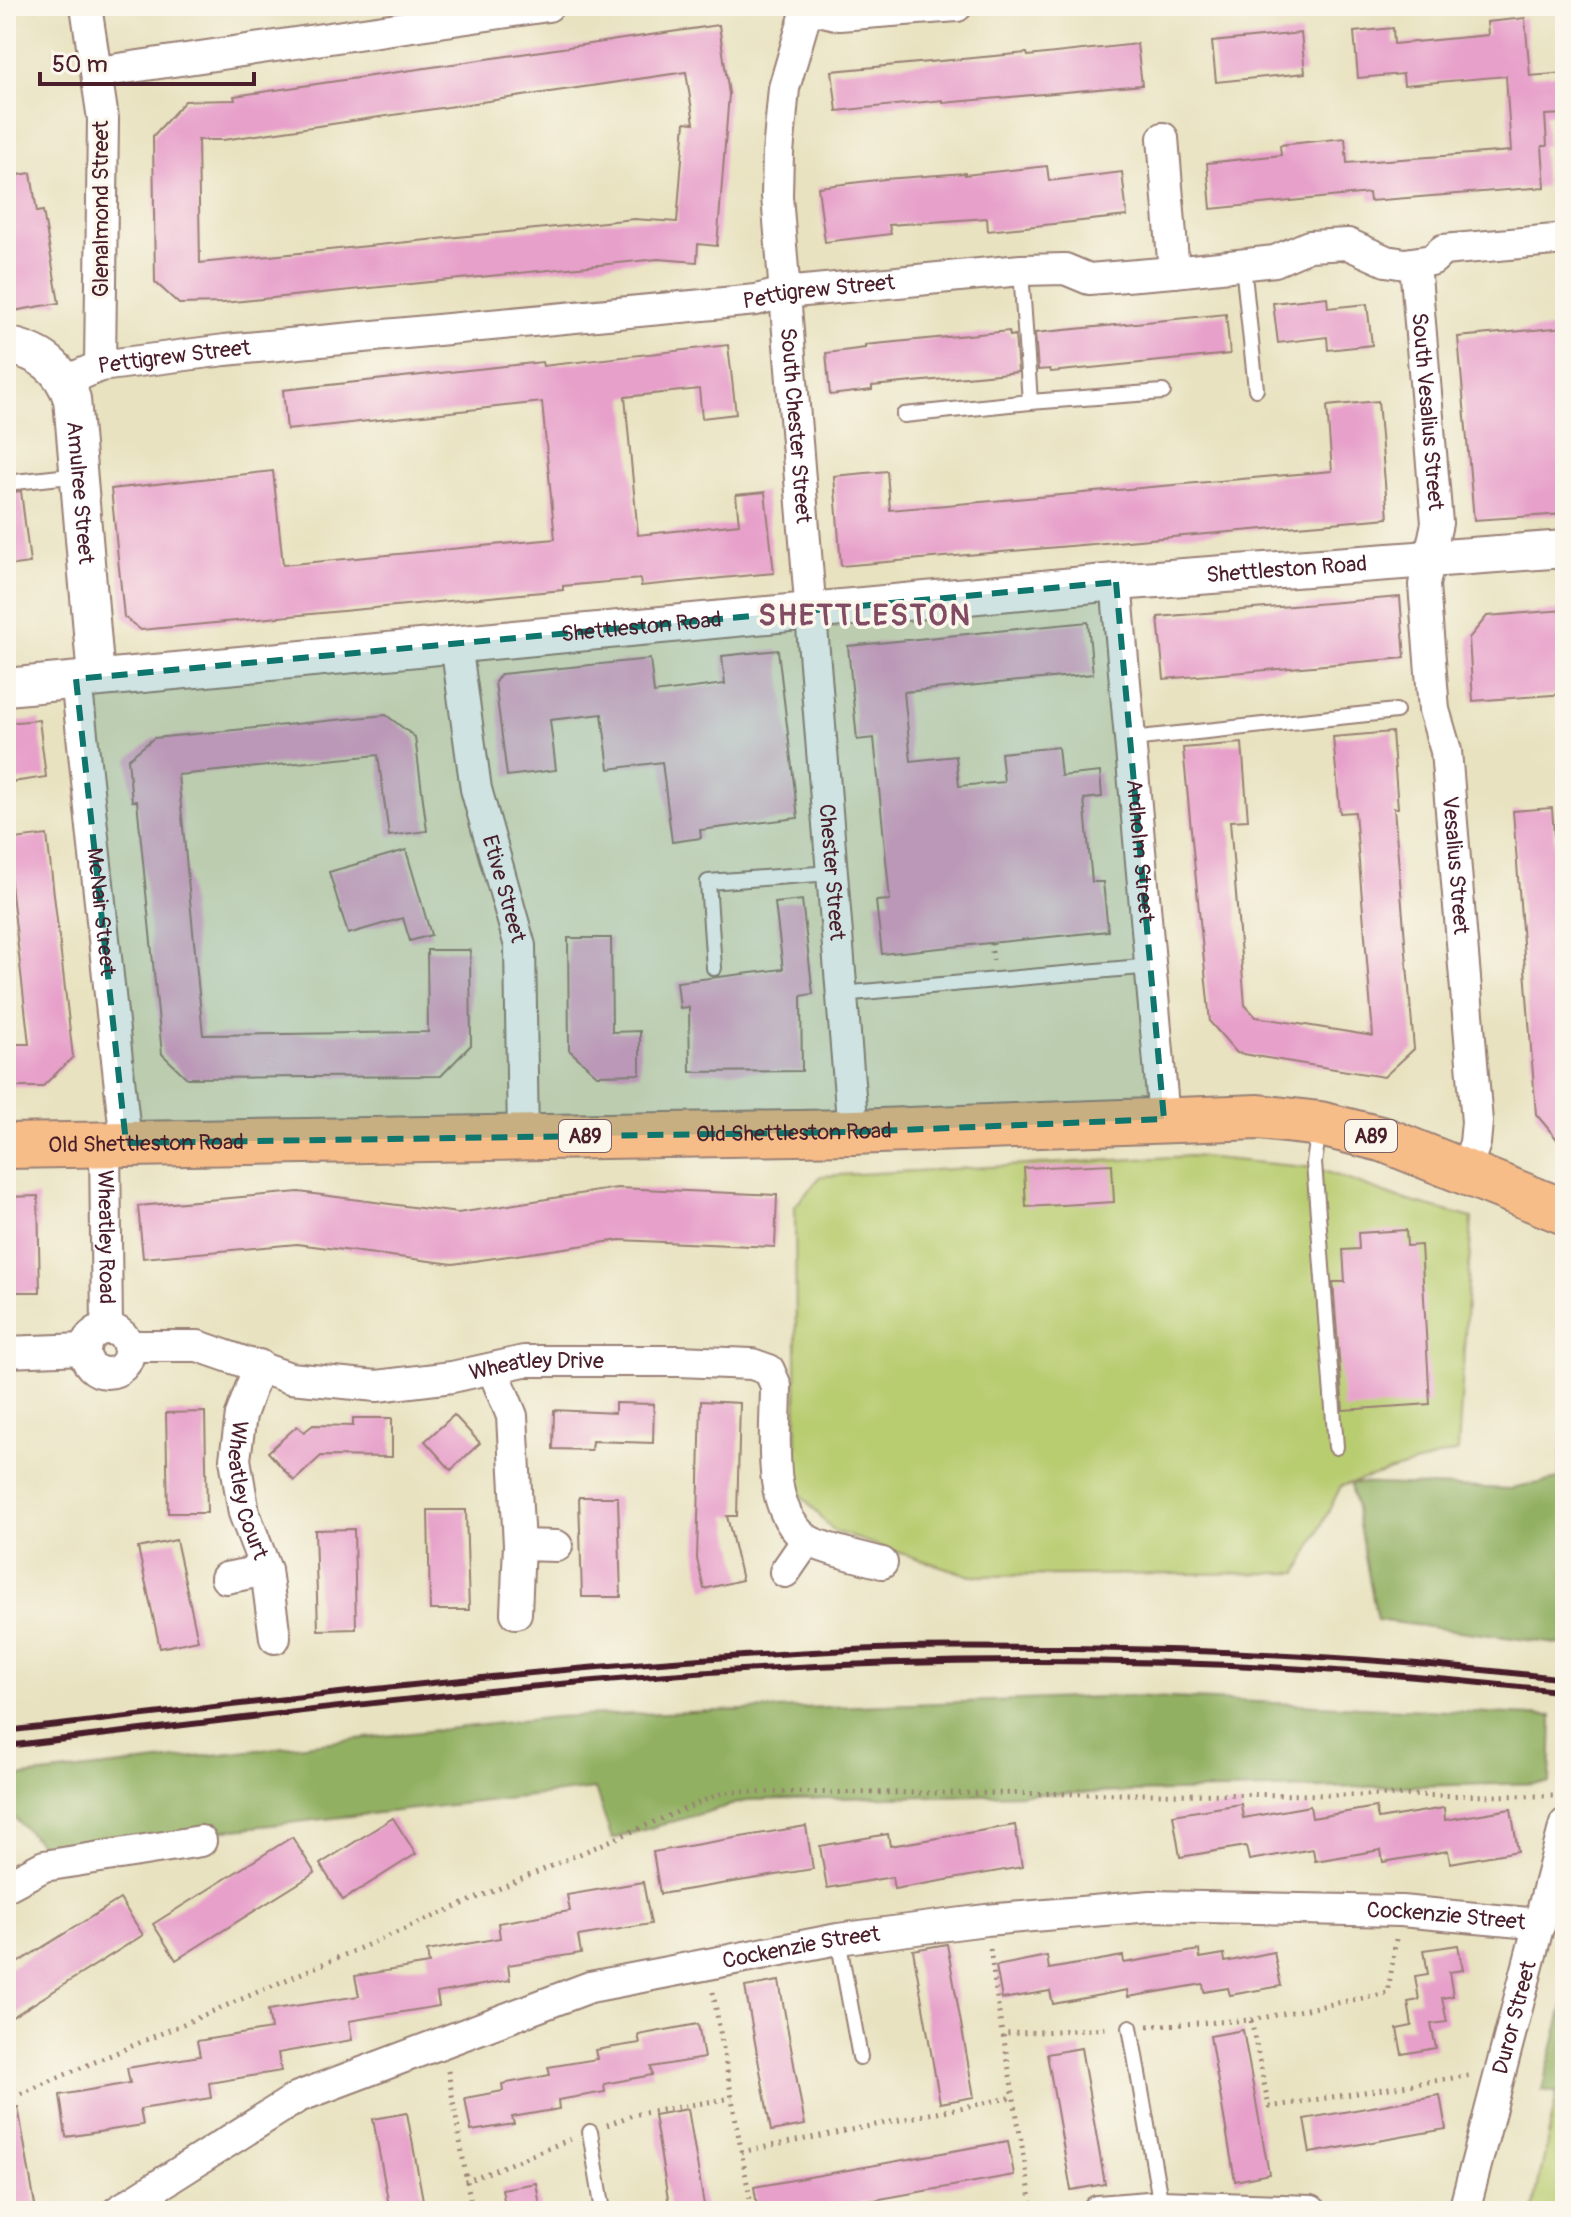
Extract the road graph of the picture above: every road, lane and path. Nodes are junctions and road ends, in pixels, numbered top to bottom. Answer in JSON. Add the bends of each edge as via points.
{"nodes":[{"id":1,"x":86,"y":6,"type":"edge"},
{"id":2,"x":548,"y":6,"type":"edge"},
{"id":3,"x":808,"y":6,"type":"edge"},
{"id":4,"x":957,"y":6,"type":"edge"},
{"id":5,"x":98,"y":72,"type":"junction"},
{"id":6,"x":1163,"y":138,"type":"dead end"},
{"id":7,"x":1565,"y":239,"type":"edge"},
{"id":8,"x":1415,"y":264,"type":"junction"},
{"id":9,"x":1243,"y":265,"type":"junction"},
{"id":10,"x":1021,"y":270,"type":"junction"},
{"id":11,"x":1174,"y":272,"type":"junction"},
{"id":12,"x":784,"y":293,"type":"junction"},
{"id":13,"x":6,"y":345,"type":"edge"},
{"id":14,"x":100,"y":366,"type":"junction"},
{"id":15,"x":66,"y":381,"type":"junction"},
{"id":16,"x":1256,"y":389,"type":"dead end"},
{"id":17,"x":1163,"y":392,"type":"dead end"},
{"id":18,"x":1030,"y":402,"type":"junction"},
{"id":19,"x":904,"y":415,"type":"dead end"},
{"id":20,"x":79,"y":475,"type":"junction"},
{"id":21,"x":6,"y":483,"type":"edge"},
{"id":22,"x":1565,"y":549,"type":"edge"},
{"id":23,"x":1431,"y":559,"type":"junction"},
{"id":24,"x":1116,"y":582,"type":"junction"},
{"id":25,"x":811,"y":610,"type":"junction"},
{"id":26,"x":456,"y":644,"type":"junction"},
{"id":27,"x":86,"y":679,"type":"junction"},
{"id":28,"x":6,"y":687,"type":"edge"},
{"id":29,"x":1396,"y":711,"type":"dead end"},
{"id":30,"x":1131,"y":739,"type":"junction"},
{"id":31,"x":831,"y":873,"type":"junction"},
{"id":32,"x":1152,"y":966,"type":"junction"},
{"id":33,"x":714,"y":968,"type":"dead end"},
{"id":34,"x":841,"y":994,"type":"junction"},
{"id":35,"x":1164,"y":1119,"type":"junction"},
{"id":36,"x":1320,"y":1124,"type":"junction"},
{"id":37,"x":853,"y":1132,"type":"junction"},
{"id":38,"x":523,"y":1138,"type":"junction"},
{"id":39,"x":116,"y":1143,"type":"junction"},
{"id":40,"x":6,"y":1146,"type":"edge"},
{"id":41,"x":1465,"y":1172,"type":"junction"},
{"id":42,"x":1565,"y":1212,"type":"edge"},
{"id":43,"x":107,"y":1341,"type":"junction"},
{"id":44,"x":6,"y":1352,"type":"edge"},
{"id":45,"x":259,"y":1365,"type":"junction"},
{"id":46,"x":493,"y":1370,"type":"junction"},
{"id":47,"x":1336,"y":1447,"type":"dead end"},
{"id":48,"x":807,"y":1540,"type":"junction"},
{"id":49,"x":519,"y":1545,"type":"junction"},
{"id":50,"x":557,"y":1546,"type":"dead end"},
{"id":51,"x":882,"y":1563,"type":"dead end"},
{"id":52,"x":266,"y":1570,"type":"junction"},
{"id":53,"x":785,"y":1572,"type":"dead end"},
{"id":54,"x":226,"y":1578,"type":"dead end"},
{"id":55,"x":516,"y":1613,"type":"dead end"},
{"id":56,"x":275,"y":1638,"type":"dead end"},
{"id":57,"x":1565,"y":1796,"type":"edge"},
{"id":58,"x":1565,"y":1824,"type":"edge"},
{"id":59,"x":201,"y":1841,"type":"dead end"},
{"id":60,"x":6,"y":1886,"type":"edge"},
{"id":61,"x":1401,"y":1911,"type":"junction"},
{"id":62,"x":986,"y":1920,"type":"junction"},
{"id":63,"x":1540,"y":1924,"type":"junction"},
{"id":64,"x":838,"y":1939,"type":"junction"},
{"id":65,"x":708,"y":1964,"type":"junction"},
{"id":66,"x":1251,"y":2020,"type":"junction"},
{"id":67,"x":1130,"y":2027,"type":"junction"},
{"id":68,"x":1003,"y":2034,"type":"junction"},
{"id":69,"x":444,"y":2042,"type":"junction"},
{"id":70,"x":860,"y":2057,"type":"dead end"},
{"id":71,"x":1501,"y":2070,"type":"junction"},
{"id":72,"x":1014,"y":2097,"type":"junction"},
{"id":73,"x":6,"y":2100,"type":"edge"},
{"id":74,"x":590,"y":2132,"type":"dead end"},
{"id":75,"x":741,"y":2152,"type":"junction"},
{"id":76,"x":1161,"y":2206,"type":"junction"},
{"id":77,"x":118,"y":2211,"type":"edge"},
{"id":78,"x":472,"y":2211,"type":"edge"},
{"id":79,"x":603,"y":2211,"type":"edge"},
{"id":80,"x":752,"y":2211,"type":"edge"},
{"id":81,"x":1033,"y":2211,"type":"edge"},
{"id":82,"x":1098,"y":2211,"type":"edge"},
{"id":83,"x":1311,"y":2211,"type":"edge"},
{"id":84,"x":1464,"y":2211,"type":"edge"}],
"edges":[{"from":1,"to":5,"type":"street","name":"Glenalmond Street"},
{"from":2,"to":5,"type":"street"},
{"from":3,"to":4,"type":"street","via":[[839,15]]},
{"from":3,"to":12,"type":"street","name":"South Chester Street","via":[[784,88],[778,153]]},
{"from":5,"to":14,"type":"street","name":"Glenalmond Street","via":[[103,119]]},
{"from":6,"to":11,"type":"street"},
{"from":7,"to":8,"type":"street","via":[[1443,250],[1432,260]]},
{"from":8,"to":9,"type":"street","name":"Pettigrew Street","via":[[1386,261],[1348,244],[1309,246],[1275,261]]},
{"from":8,"to":23,"type":"street","name":"South Vesalius Street","via":[[1437,523]]},
{"from":9,"to":11,"type":"street","name":"Pettigrew Street"},
{"from":9,"to":16,"type":"lane"},
{"from":10,"to":11,"type":"street","name":"Pettigrew Street","via":[[1065,269],[1089,279]]},
{"from":10,"to":12,"type":"street","name":"Pettigrew Street"},
{"from":10,"to":18,"type":"lane"},
{"from":12,"to":14,"type":"street","name":"Pettigrew Street"},
{"from":12,"to":25,"type":"street","name":"South Chester Street"},
{"from":13,"to":15,"type":"street","via":[[38,356]]},
{"from":14,"to":15,"type":"street","name":"Pettigrew Street"},
{"from":15,"to":20,"type":"street","name":"Amulree Street"},
{"from":17,"to":18,"type":"lane"},
{"from":18,"to":19,"type":"lane"},
{"from":20,"to":21,"type":"lane"},
{"from":20,"to":27,"type":"street","name":"Amulree Street"},
{"from":22,"to":23,"type":"street","name":"Shettleston Road"},
{"from":23,"to":24,"type":"street","name":"Shettleston Road"},
{"from":23,"to":41,"type":"street","name":"Vesalius Street","via":[[1424,585],[1434,710],[1446,751],[1477,1122]]},
{"from":24,"to":25,"type":"street","name":"Shettleston Road"},
{"from":24,"to":30,"type":"street","name":"Ardholm Street"},
{"from":25,"to":26,"type":"street","name":"Shettleston Road"},
{"from":25,"to":31,"type":"street","name":"Chester Street"},
{"from":26,"to":27,"type":"street","name":"Shettleston Road"},
{"from":26,"to":38,"type":"street","name":"Etive Street","via":[[476,789],[520,946]]},
{"from":27,"to":28,"type":"street","name":"Shettleston Road"},
{"from":27,"to":39,"type":"street","name":"McNair Street"},
{"from":29,"to":30,"type":"lane"},
{"from":30,"to":32,"type":"street","name":"Ardholm Street"},
{"from":31,"to":33,"type":"lane","via":[[708,882]]},
{"from":31,"to":34,"type":"street","name":"Chester Street"},
{"from":32,"to":34,"type":"lane"},
{"from":32,"to":35,"type":"street","name":"Ardholm Street"},
{"from":34,"to":37,"type":"street","name":"Chester Street"},
{"from":35,"to":36,"type":"main road","name":"Old Shettleston Road","number":"A89","via":[[1259,1117]]},
{"from":35,"to":37,"type":"main road","name":"Old Shettleston Road","number":"A89"},
{"from":36,"to":41,"type":"main road","name":"Old Shettleston Road","number":"A89","via":[[1397,1144]]},
{"from":36,"to":47,"type":"lane","via":[[1314,1163]]},
{"from":37,"to":38,"type":"main road","name":"Old Shettleston Road","number":"A89"},
{"from":38,"to":39,"type":"main road","name":"Old Shettleston Road","number":"A89"},
{"from":39,"to":40,"type":"main road","name":"Old Shettleston Road","number":"A89"},
{"from":39,"to":43,"type":"street","name":"Wheatley Road"},
{"from":41,"to":42,"type":"main road","name":"Old Shettleston Road","number":"A89"},
{"from":43,"to":44,"type":"street","name":"Wheatley Drive"},
{"from":43,"to":45,"type":"street","name":"Wheatley Drive","via":[[198,1346]]},
{"from":45,"to":46,"type":"street","name":"Wheatley Drive","via":[[290,1378],[377,1386]]},
{"from":45,"to":52,"type":"street","name":"Wheatley Court","via":[[241,1415],[235,1459],[244,1513]]},
{"from":46,"to":48,"type":"street","name":"Wheatley Drive","via":[[524,1361],[679,1361],[752,1364],[769,1370],[776,1386],[777,1487],[789,1520]]},
{"from":46,"to":49,"type":"street","via":[[512,1416]]},
{"from":48,"to":51,"type":"street"},
{"from":48,"to":53,"type":"street"},
{"from":49,"to":50,"type":"street"},
{"from":49,"to":55,"type":"street"},
{"from":52,"to":54,"type":"street","name":"Wheatley Court"},
{"from":52,"to":56,"type":"street","name":"Wheatley Court"},
{"from":57,"to":73,"type":"path","via":[[724,1792]]},
{"from":58,"to":63,"type":"street","name":"Duror Street"},
{"from":59,"to":60,"type":"street","via":[[44,1866]]},
{"from":61,"to":62,"type":"street","name":"Cockenzie Street","via":[[1151,1906]]},
{"from":61,"to":63,"type":"street","name":"Cockenzie Street"},
{"from":61,"to":66,"type":"path","via":[[1388,1993]]},
{"from":62,"to":64,"type":"street","name":"Cockenzie Street"},
{"from":62,"to":68,"type":"path"},
{"from":63,"to":71,"type":"street","name":"Duror Street"},
{"from":64,"to":65,"type":"street","name":"Cockenzie Street"},
{"from":64,"to":70,"type":"lane"},
{"from":65,"to":69,"type":"street","name":"Cockenzie Street","via":[[590,1987]]},
{"from":65,"to":75,"type":"path"},
{"from":66,"to":67,"type":"path"},
{"from":66,"to":71,"type":"path","via":[[1269,2107]]},
{"from":67,"to":68,"type":"path"},
{"from":67,"to":76,"type":"lane"},
{"from":68,"to":72,"type":"path"},
{"from":69,"to":77,"type":"street","name":"Cockenzie Street","via":[[298,2097]]},
{"from":69,"to":78,"type":"path"},
{"from":71,"to":84,"type":"street","name":"Duror Street"},
{"from":72,"to":75,"type":"path"},
{"from":72,"to":81,"type":"path"},
{"from":74,"to":79,"type":"lane"},
{"from":75,"to":80,"type":"path"},
{"from":76,"to":82,"type":"street"},
{"from":76,"to":83,"type":"street"}]}
